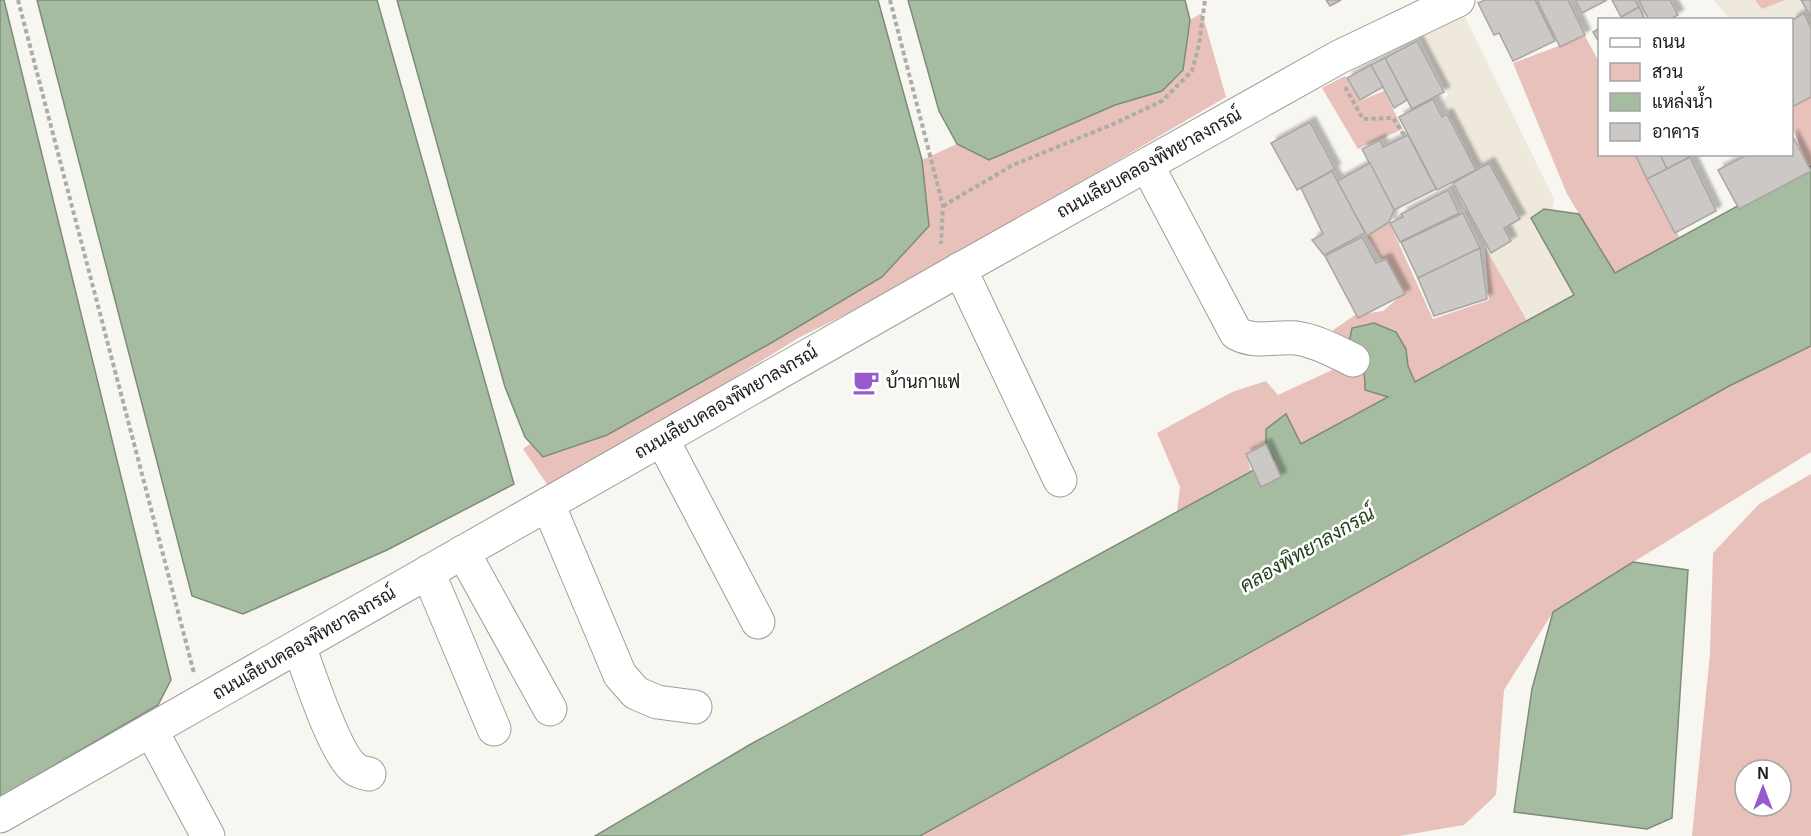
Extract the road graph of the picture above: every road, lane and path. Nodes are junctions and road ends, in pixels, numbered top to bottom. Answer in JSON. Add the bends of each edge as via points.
{"nodes":[{"id":1,"x":18,"y":0,"type":"edge"},
{"id":2,"x":890,"y":0,"type":"edge"},
{"id":3,"x":1205,"y":0,"type":"edge"},
{"id":4,"x":1458,"y":0,"type":"edge"},
{"id":5,"x":1341,"y":80,"type":"dead end"},
{"id":6,"x":1404,"y":135,"type":"dead end"},
{"id":7,"x":1147,"y":165,"type":"junction"},
{"id":8,"x":943,"y":206,"type":"junction"},
{"id":9,"x":955,"y":272,"type":"junction"},
{"id":10,"x":1353,"y":360,"type":"dead end"},
{"id":11,"x":662,"y":439,"type":"junction"},
{"id":12,"x":1060,"y":480,"type":"dead end"},
{"id":13,"x":548,"y":504,"type":"junction"},
{"id":14,"x":463,"y":552,"type":"junction"},
{"id":15,"x":428,"y":572,"type":"junction"},
{"id":16,"x":758,"y":622,"type":"dead end"},
{"id":17,"x":299,"y":646,"type":"junction"},
{"id":18,"x":201,"y":701,"type":"junction"},
{"id":19,"x":695,"y":707,"type":"dead end"},
{"id":20,"x":550,"y":709,"type":"dead end"},
{"id":21,"x":494,"y":729,"type":"dead end"},
{"id":22,"x":151,"y":730,"type":"junction"},
{"id":23,"x":369,"y":774,"type":"dead end"},
{"id":24,"x":0,"y":816,"type":"edge"},
{"id":25,"x":208,"y":836,"type":"edge"}],
"edges":[{"from":1,"to":18,"type":"path"},
{"from":2,"to":8,"type":"path"},
{"from":3,"to":8,"type":"path","via":[[1191,70],[1162,101],[1013,165]]},
{"from":4,"to":7,"type":"main road","name":"ถนนเลียบคลองพิทยาลงกรณ์","via":[[1339,57]]},
{"from":5,"to":6,"type":"path","via":[[1363,119],[1393,118]]},
{"from":7,"to":9,"type":"main road","name":"ถนนเลียบคลองพิทยาลงกรณ์"},
{"from":7,"to":10,"type":"main road","via":[[1236,333],[1245,338],[1296,338]]},
{"from":8,"to":9,"type":"path","via":[[941,243]]},
{"from":9,"to":11,"type":"main road","name":"ถนนเลียบคลองพิทยาลงกรณ์"},
{"from":9,"to":12,"type":"main road"},
{"from":11,"to":13,"type":"main road","name":"ถนนเลียบคลองพิทยาลงกรณ์"},
{"from":11,"to":16,"type":"main road"},
{"from":13,"to":14,"type":"main road","name":"ถนนเลียบคลองพิทยาลงกรณ์"},
{"from":13,"to":19,"type":"main road","via":[[620,675],[636,693],[657,702]]},
{"from":14,"to":15,"type":"main road","name":"ถนนเลียบคลองพิทยาลงกรณ์"},
{"from":14,"to":20,"type":"main road"},
{"from":15,"to":17,"type":"main road","name":"ถนนเลียบคลองพิทยาลงกรณ์"},
{"from":15,"to":21,"type":"main road"},
{"from":17,"to":18,"type":"main road","name":"ถนนเลียบคลองพิทยาลงกรณ์"},
{"from":17,"to":23,"type":"main road","via":[[335,740],[356,771]]},
{"from":18,"to":22,"type":"main road","name":"ถนนเลียบคลองพิทยาลงกรณ์"},
{"from":22,"to":24,"type":"main road","name":"ถนนเลียบคลองพิทยาลงกรณ์"},
{"from":22,"to":25,"type":"main road"}]}
